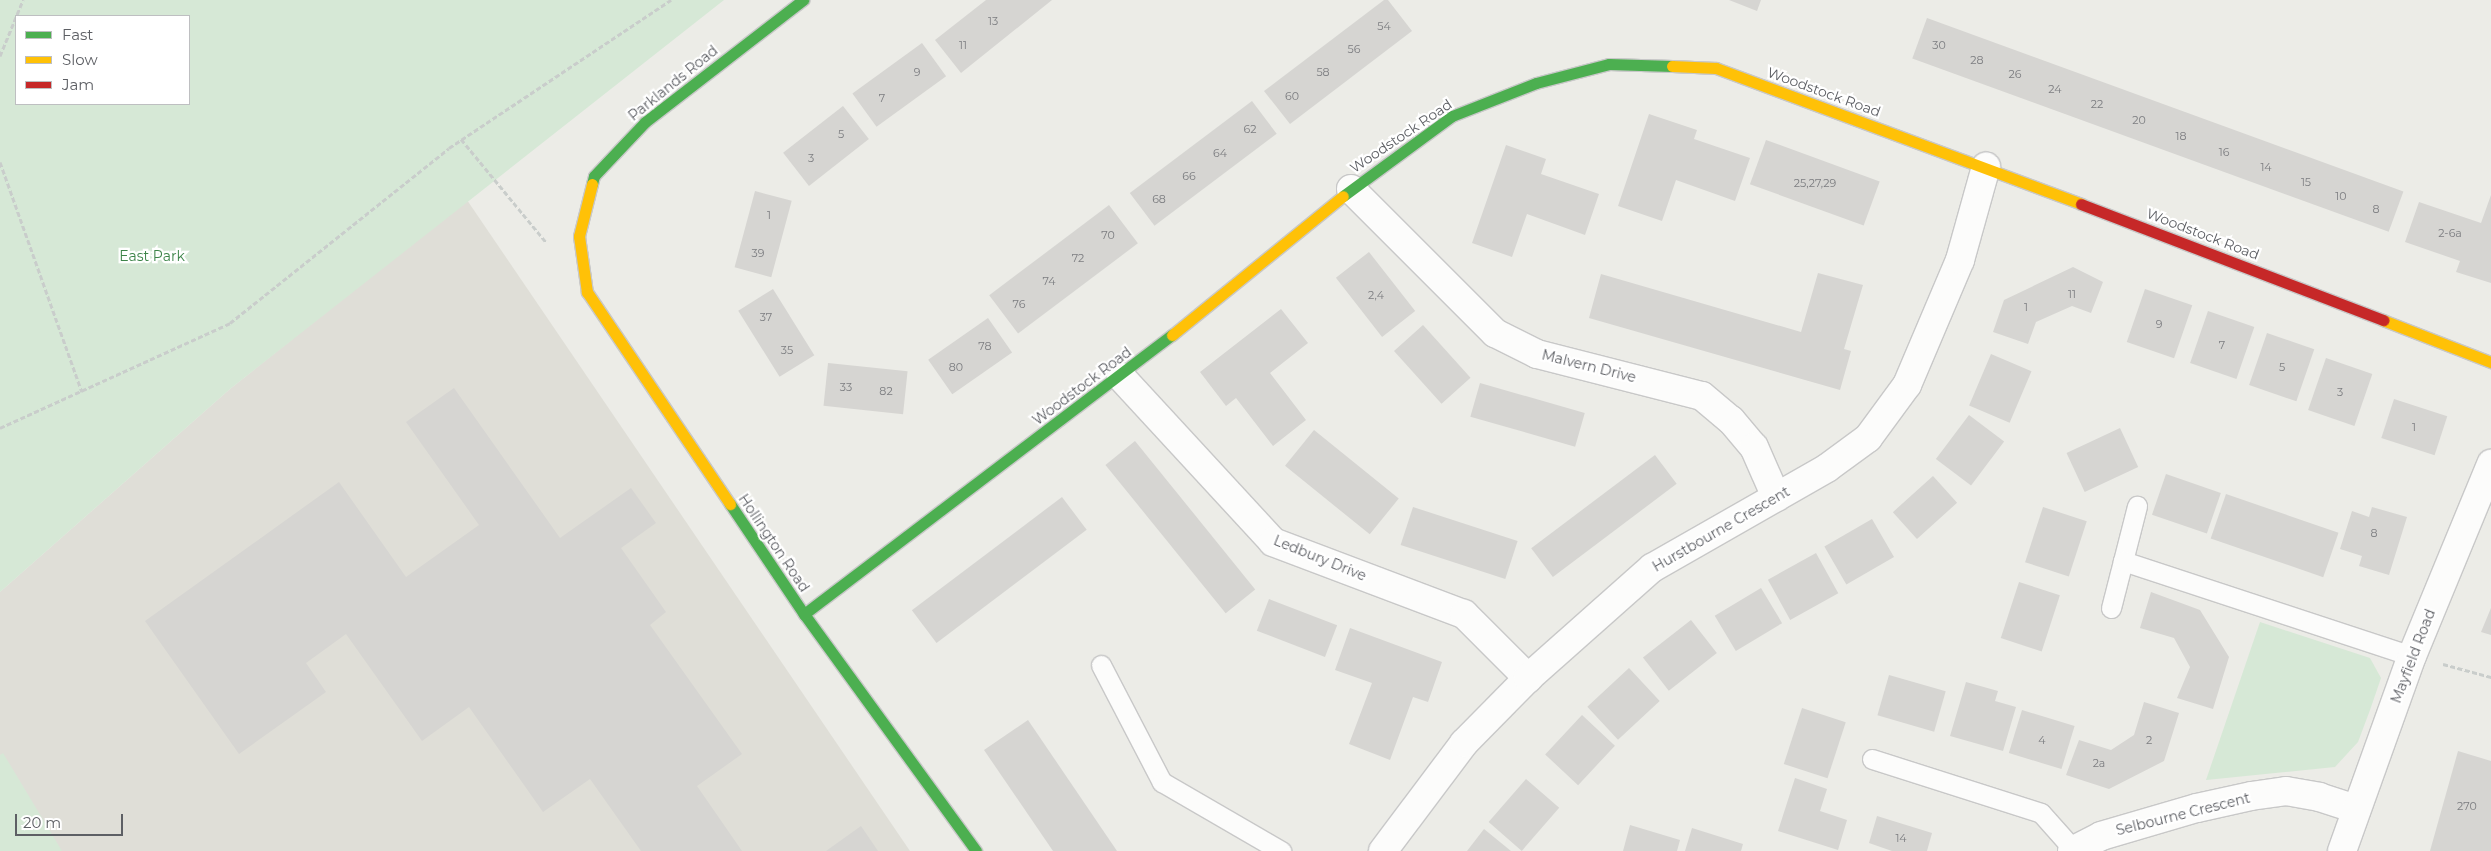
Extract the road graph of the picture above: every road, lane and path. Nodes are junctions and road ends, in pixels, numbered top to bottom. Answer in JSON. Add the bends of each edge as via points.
{"nodes":[{"id":1,"x":23,"y":0,"type":"edge"},
{"id":2,"x":671,"y":0,"type":"edge"},
{"id":3,"x":803,"y":0,"type":"edge"},
{"id":4,"x":17,"y":15,"type":"edge"},
{"id":5,"x":15,"y":19,"type":"edge"},
{"id":6,"x":0,"y":56,"type":"edge"},
{"id":7,"x":461,"y":139,"type":"junction"},
{"id":8,"x":0,"y":162,"type":"edge"},
{"id":9,"x":1986,"y":167,"type":"junction"},
{"id":10,"x":1351,"y":189,"type":"junction"},
{"id":11,"x":579,"y":236,"type":"joint"},
{"id":12,"x":550,"y":246,"type":"dead end"},
{"id":13,"x":2491,"y":362,"type":"edge"},
{"id":14,"x":1120,"y":377,"type":"junction"},
{"id":15,"x":82,"y":392,"type":"junction"},
{"id":16,"x":0,"y":428,"type":"edge"},
{"id":17,"x":2491,"y":464,"type":"edge"},
{"id":18,"x":1776,"y":497,"type":"junction"},
{"id":19,"x":2137,"y":506,"type":"dead end"},
{"id":20,"x":2123,"y":561,"type":"junction"},
{"id":21,"x":2111,"y":608,"type":"dead end"},
{"id":22,"x":804,"y":614,"type":"junction"},
{"id":23,"x":2412,"y":656,"type":"junction"},
{"id":24,"x":1101,"y":665,"type":"dead end"},
{"id":25,"x":2491,"y":677,"type":"edge"},
{"id":26,"x":1528,"y":678,"type":"junction"},
{"id":27,"x":1872,"y":759,"type":"dead end"},
{"id":28,"x":2356,"y":809,"type":"junction"},
{"id":29,"x":2073,"y":850,"type":"edge"},
{"id":30,"x":976,"y":851,"type":"edge"},
{"id":31,"x":1281,"y":851,"type":"edge"},
{"id":32,"x":1383,"y":851,"type":"edge"},
{"id":33,"x":2342,"y":851,"type":"edge"}],
"edges":[{"from":1,"to":4,"type":"path"},
{"from":2,"to":7,"type":"path"},
{"from":3,"to":11,"type":"street","name":"Parklands Road","via":[[645,122],[600,169],[594,176]]},
{"from":5,"to":6,"type":"path"},
{"from":7,"to":12,"type":"path"},
{"from":7,"to":15,"type":"path","via":[[230,323]]},
{"from":8,"to":15,"type":"path"},
{"from":9,"to":10,"type":"street","name":"Woodstock Road","via":[[1716,68],[1609,64],[1536,83],[1452,116]]},
{"from":9,"to":13,"type":"street","name":"Woodstock Road"},
{"from":9,"to":18,"type":"street","name":"Hurstbourne Crescent","via":[[1960,260],[1907,385],[1868,438],[1827,468]]},
{"from":10,"to":14,"type":"street","name":"Woodstock Road"},
{"from":10,"to":18,"type":"street","name":"Malvern Drive","via":[[1495,333],[1537,354],[1702,396],[1731,420],[1754,447]]},
{"from":11,"to":22,"type":"street","name":"Hollington Road","via":[[587,292]]},
{"from":14,"to":22,"type":"street","name":"Woodstock Road"},
{"from":14,"to":26,"type":"street","name":"Ledbury Drive","via":[[1273,542],[1464,614]]},
{"from":15,"to":16,"type":"path"},
{"from":17,"to":23,"type":"street","name":"Mayfield Road"},
{"from":18,"to":26,"type":"street","name":"Hurstbourne Crescent","via":[[1652,568]]},
{"from":19,"to":20,"type":"lane"},
{"from":20,"to":21,"type":"lane"},
{"from":20,"to":23,"type":"lane"},
{"from":22,"to":30,"type":"street","name":"Hollington Road"},
{"from":23,"to":25,"type":"path"},
{"from":23,"to":28,"type":"street","name":"Mayfield Road"},
{"from":24,"to":31,"type":"lane","via":[[1162,782]]},
{"from":26,"to":32,"type":"street","name":"Hurstbourne Crescent","via":[[1464,743]]},
{"from":27,"to":29,"type":"lane","via":[[2041,813]]},
{"from":28,"to":29,"type":"street","name":"Selbourne Crescent","via":[[2319,797],[2277,792],[2197,808],[2101,836]]},
{"from":28,"to":33,"type":"street","name":"Mayfield Road"}]}
